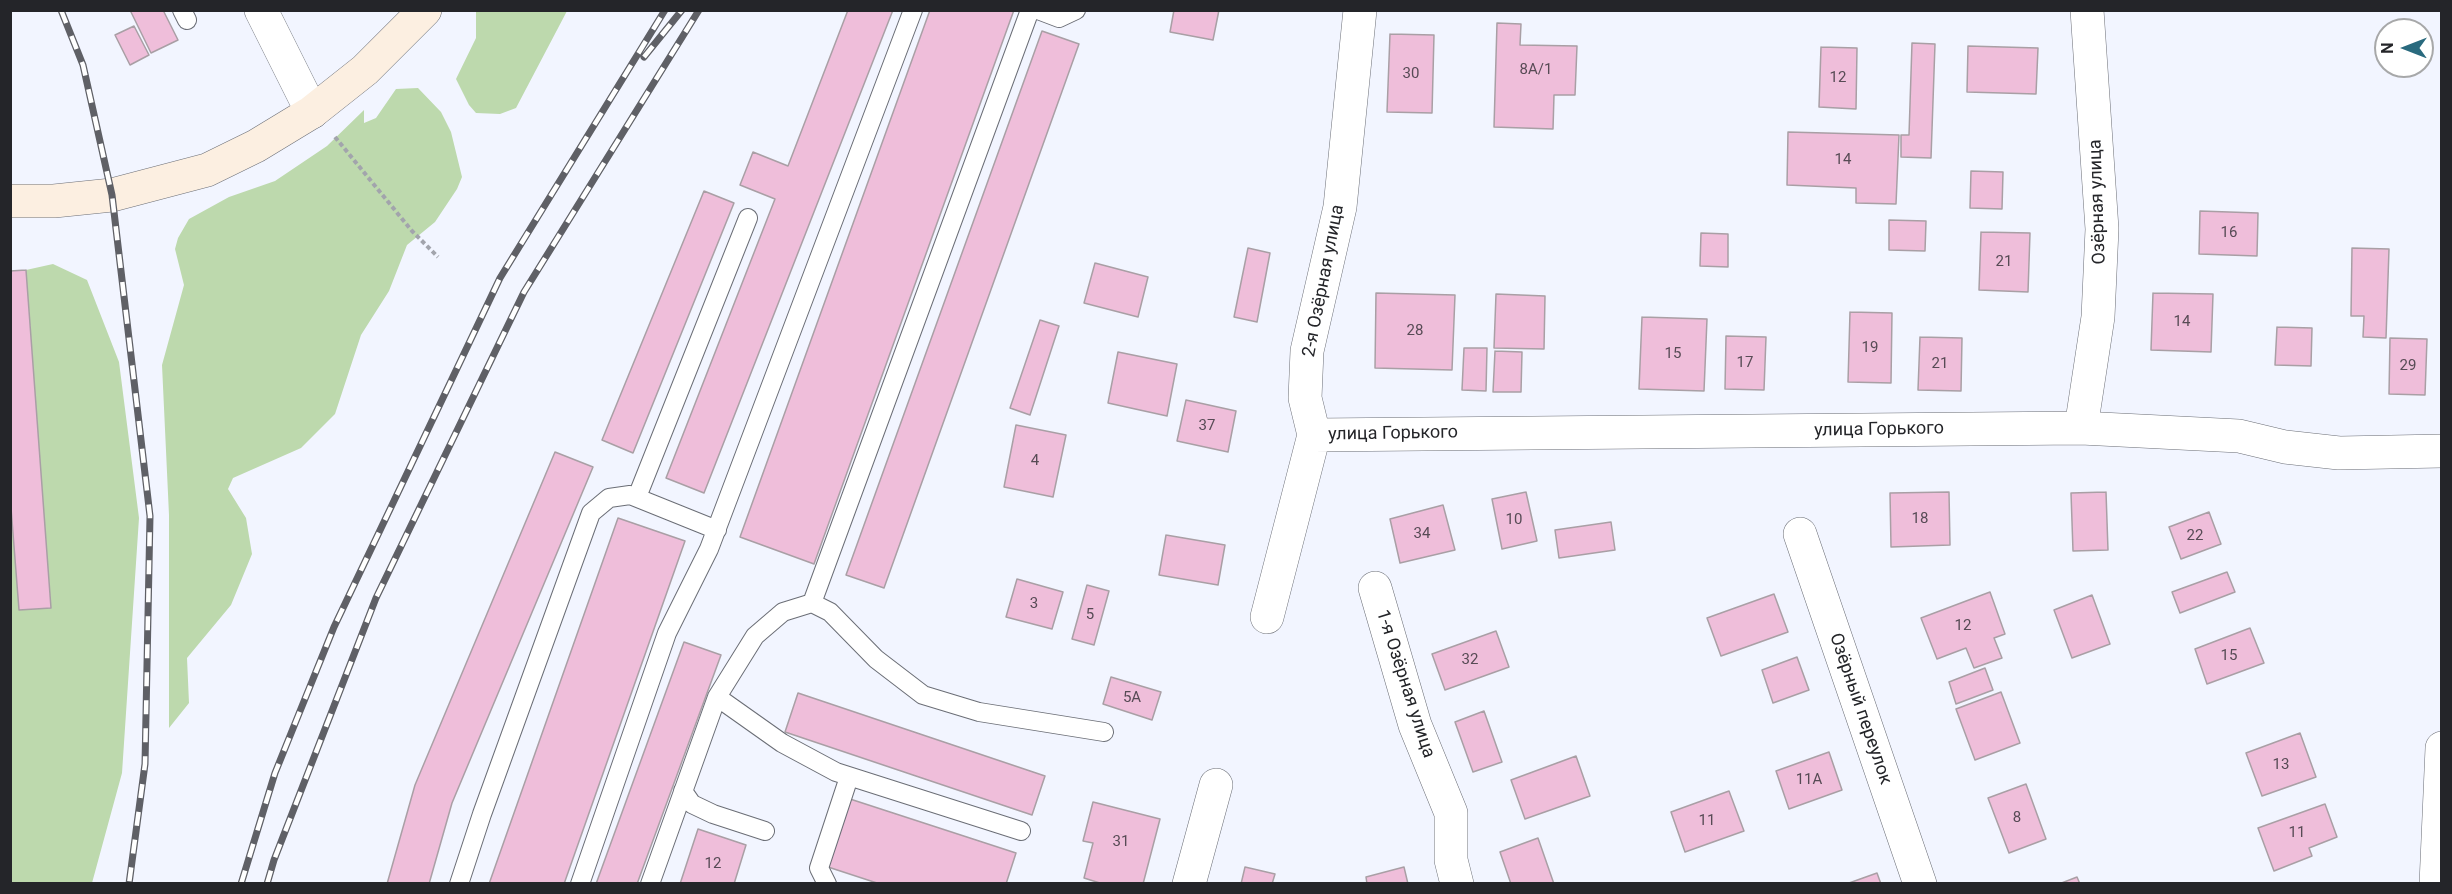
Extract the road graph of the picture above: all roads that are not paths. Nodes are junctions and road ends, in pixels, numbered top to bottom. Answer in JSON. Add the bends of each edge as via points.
{"nodes":[{"id":1,"x":261,"y":10,"type":"edge"},
{"id":2,"x":913,"y":10,"type":"edge"},
{"id":3,"x":1030,"y":10,"type":"edge"},
{"id":4,"x":1038,"y":10,"type":"edge"},
{"id":5,"x":1077,"y":10,"type":"edge"},
{"id":6,"x":1360,"y":10,"type":"edge"},
{"id":7,"x":2087,"y":10,"type":"edge"},
{"id":8,"x":422,"y":15,"type":"edge"},
{"id":9,"x":312,"y":112,"type":"junction"},
{"id":10,"x":10,"y":201,"type":"edge"},
{"id":11,"x":748,"y":218,"type":"dead end"},
{"id":12,"x":2082,"y":428,"type":"junction"},
{"id":13,"x":1314,"y":435,"type":"junction"},
{"id":14,"x":2442,"y":451,"type":"edge"},
{"id":15,"x":637,"y":497,"type":"junction"},
{"id":16,"x":717,"y":530,"type":"junction"},
{"id":17,"x":1800,"y":534,"type":"dead end"},
{"id":18,"x":1375,"y":588,"type":"dead end"},
{"id":19,"x":812,"y":603,"type":"junction"},
{"id":20,"x":1267,"y":616,"type":"dead end"},
{"id":21,"x":717,"y":697,"type":"junction"},
{"id":22,"x":1104,"y":732,"type":"dead end"},
{"id":23,"x":2442,"y":748,"type":"edge"},
{"id":24,"x":849,"y":777,"type":"junction"},
{"id":25,"x":1216,"y":785,"type":"dead end"},
{"id":26,"x":683,"y":791,"type":"junction"},
{"id":27,"x":765,"y":831,"type":"dead end"},
{"id":28,"x":1021,"y":831,"type":"dead end"},
{"id":29,"x":459,"y":884,"type":"edge"},
{"id":30,"x":580,"y":884,"type":"edge"},
{"id":31,"x":650,"y":884,"type":"edge"},
{"id":32,"x":827,"y":884,"type":"edge"},
{"id":33,"x":1189,"y":884,"type":"edge"},
{"id":34,"x":1457,"y":884,"type":"edge"},
{"id":35,"x":1920,"y":884,"type":"edge"},
{"id":36,"x":2436,"y":884,"type":"edge"}],
"edges":[{"from":1,"to":9,"type":"street"},
{"from":2,"to":16,"type":"lane"},
{"from":3,"to":19,"type":"lane"},
{"from":4,"to":5,"type":"lane","via":[[1059,18]]},
{"from":6,"to":13,"type":"street","name":"2-я Озёрная улица","via":[[1340,207],[1307,351],[1305,398]]},
{"from":7,"to":12,"type":"street","name":"Озёрная улица","via":[[2102,229],[2098,317]]},
{"from":8,"to":9,"type":"main road","via":[[365,70]]},
{"from":9,"to":10,"type":"main road","via":[[207,170],[112,195]]},
{"from":11,"to":15,"type":"lane"},
{"from":12,"to":13,"type":"street","name":"улица Горького"},
{"from":12,"to":14,"type":"street","name":"улица Горького","via":[[2239,436],[2285,447],[2339,453]]},
{"from":13,"to":20,"type":"street","name":"2-я Озёрная улица"},
{"from":15,"to":16,"type":"lane"},
{"from":15,"to":29,"type":"lane","via":[[609,498],[591,513]]},
{"from":16,"to":30,"type":"lane","via":[[667,633]]},
{"from":17,"to":35,"type":"street","name":"Озёрный переулок"},
{"from":18,"to":34,"type":"street","name":"1-я Озёрная улица","via":[[1415,725],[1451,813],[1451,860]]},
{"from":19,"to":21,"type":"lane","via":[[783,612],[755,636]]},
{"from":19,"to":22,"type":"lane","via":[[830,612],[876,659],[924,695],[979,712]]},
{"from":21,"to":24,"type":"lane","via":[[782,743]]},
{"from":21,"to":26,"type":"lane"},
{"from":23,"to":36,"type":"street"},
{"from":24,"to":28,"type":"lane"},
{"from":24,"to":32,"type":"lane","via":[[819,868]]},
{"from":25,"to":33,"type":"street"},
{"from":26,"to":27,"type":"lane","via":[[692,804]]},
{"from":26,"to":31,"type":"lane"}]}
